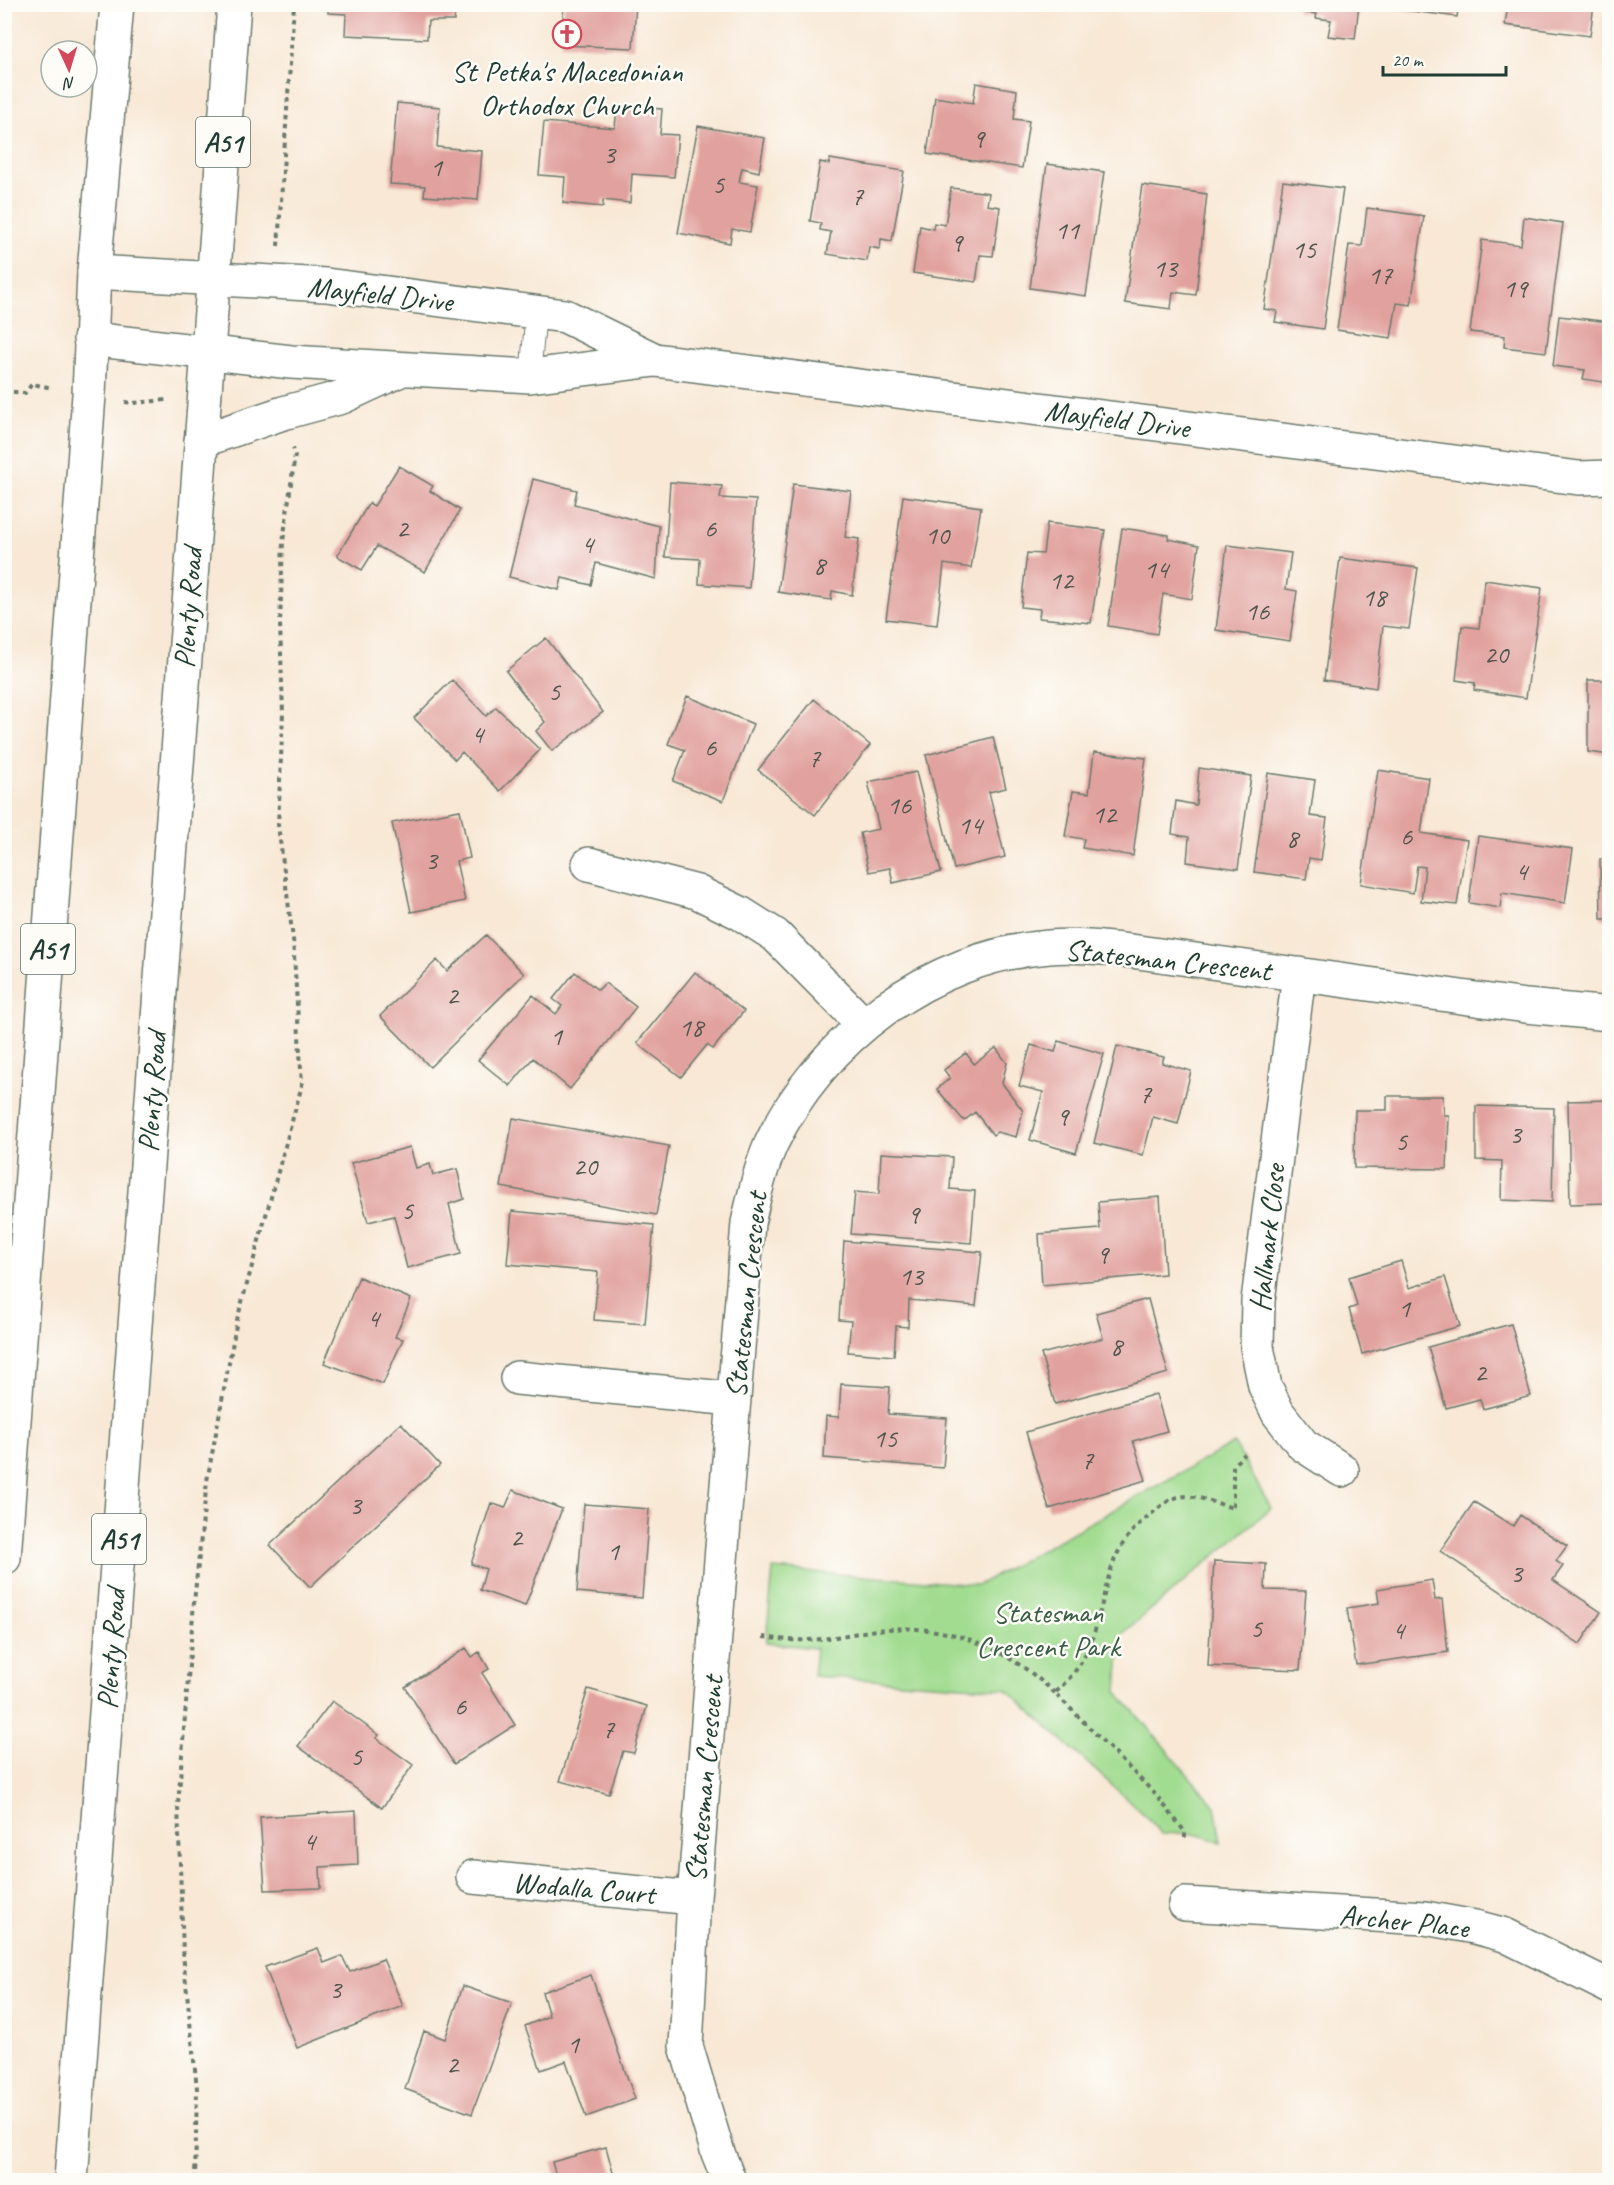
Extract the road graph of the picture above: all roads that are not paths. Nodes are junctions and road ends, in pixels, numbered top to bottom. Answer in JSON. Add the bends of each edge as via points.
{"nodes":[{"id":1,"x":117,"y":4,"type":"edge"},
{"id":2,"x":234,"y":4,"type":"edge"},
{"id":3,"x":94,"y":272,"type":"junction"},
{"id":4,"x":212,"y":280,"type":"junction"},
{"id":5,"x":536,"y":312,"type":"junction"},
{"id":6,"x":90,"y":339,"type":"junction"},
{"id":7,"x":208,"y":352,"type":"junction"},
{"id":8,"x":655,"y":360,"type":"junction"},
{"id":9,"x":402,"y":370,"type":"junction"},
{"id":10,"x":530,"y":376,"type":"junction"},
{"id":11,"x":201,"y":441,"type":"junction"},
{"id":12,"x":1599,"y":481,"type":"edge"},
{"id":13,"x":589,"y":864,"type":"dead end"},
{"id":14,"x":1299,"y":974,"type":"junction"},
{"id":15,"x":1610,"y":1014,"type":"edge"},
{"id":16,"x":864,"y":1025,"type":"junction"},
{"id":17,"x":517,"y":1378,"type":"dead end"},
{"id":18,"x":734,"y":1399,"type":"junction"},
{"id":19,"x":1342,"y":1470,"type":"dead end"},
{"id":20,"x":4,"y":1558,"type":"edge"},
{"id":21,"x":473,"y":1877,"type":"dead end"},
{"id":22,"x":694,"y":1898,"type":"junction"},
{"id":23,"x":1185,"y":1904,"type":"dead end"},
{"id":24,"x":1610,"y":1987,"type":"edge"},
{"id":25,"x":71,"y":2181,"type":"edge"},
{"id":26,"x":729,"y":2181,"type":"edge"}],
"edges":[{"from":1,"to":3,"type":"main road","number":"A51"},
{"from":2,"to":4,"type":"main road","name":"Plenty Road","number":"A51"},
{"from":3,"to":4,"type":"main road","name":"Mayfield Drive"},
{"from":3,"to":6,"type":"main road","number":"A51"},
{"from":4,"to":5,"type":"main road","name":"Mayfield Drive","via":[[326,285]]},
{"from":4,"to":7,"type":"main road","name":"Plenty Road","number":"A51"},
{"from":5,"to":8,"type":"main road","name":"Mayfield Drive","via":[[565,316]]},
{"from":5,"to":10,"type":"lane"},
{"from":6,"to":7,"type":"main road","name":"Mayfield Drive"},
{"from":6,"to":20,"type":"main road","number":"A51"},
{"from":7,"to":9,"type":"main road","name":"Mayfield Drive"},
{"from":7,"to":11,"type":"main road","name":"Plenty Road","number":"A51"},
{"from":8,"to":10,"type":"main road","name":"Mayfield Drive"},
{"from":8,"to":12,"type":"main road","name":"Mayfield Drive"},
{"from":9,"to":10,"type":"main road","name":"Mayfield Drive"},
{"from":9,"to":11,"type":"main road","via":[[342,397]]},
{"from":11,"to":25,"type":"main road","name":"Plenty Road","number":"A51"},
{"from":13,"to":16,"type":"main road","via":[[697,892],[740,913],[775,935]]},
{"from":14,"to":15,"type":"main road","name":"Statesman Crescent"},
{"from":14,"to":16,"type":"main road","name":"Statesman Crescent","via":[[1121,950],[1047,947],[964,966],[920,985]]},
{"from":14,"to":19,"type":"main road","name":"Hallmark Close","via":[[1258,1301],[1257,1347],[1265,1386],[1278,1413],[1303,1444]]},
{"from":16,"to":18,"type":"main road","name":"Statesman Crescent","via":[[822,1066],[791,1107],[770,1146],[748,1223]]},
{"from":17,"to":18,"type":"main road"},
{"from":18,"to":22,"type":"main road","name":"Statesman Crescent"},
{"from":21,"to":22,"type":"main road","name":"Wodalla Court"},
{"from":22,"to":26,"type":"main road","name":"Statesman Crescent","via":[[686,2046]]},
{"from":23,"to":24,"type":"main road","name":"Archer Place","via":[[1425,1918],[1475,1927],[1505,1935]]}]}
